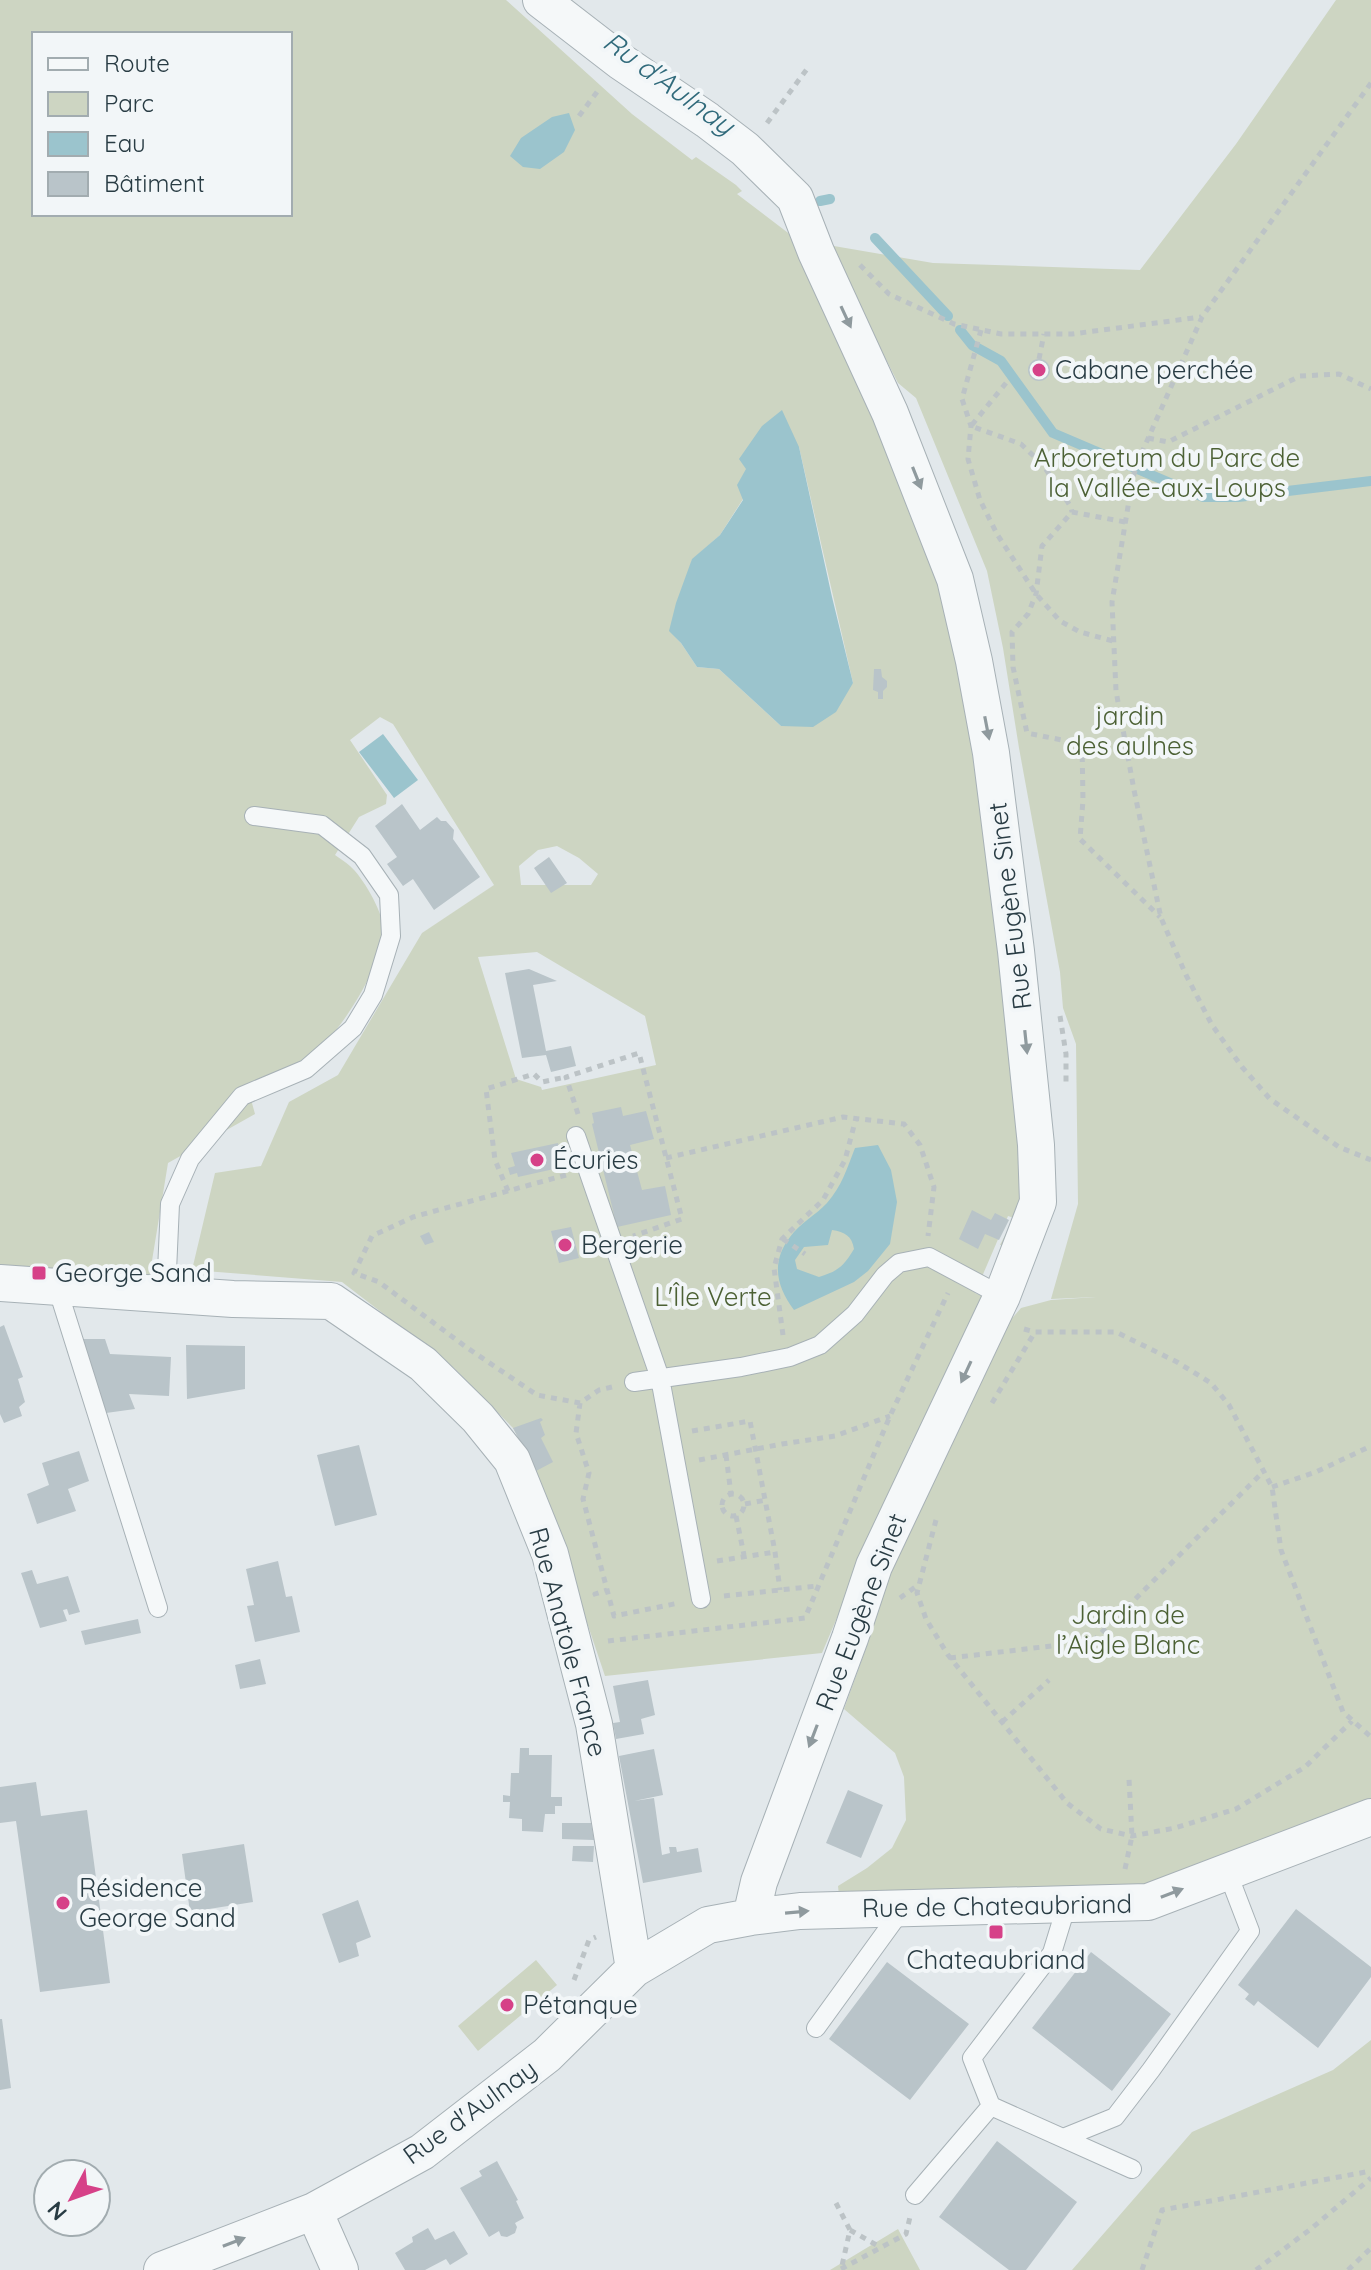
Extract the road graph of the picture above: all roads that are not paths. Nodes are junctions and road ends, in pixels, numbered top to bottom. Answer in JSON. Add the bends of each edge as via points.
{"nodes":[{"id":1,"x":541,"y":0,"type":"edge"},
{"id":2,"x":254,"y":816,"type":"dead end"},
{"id":3,"x":576,"y":1136,"type":"road end"},
{"id":4,"x":0,"y":1283,"type":"edge"},
{"id":5,"x":57,"y":1287,"type":"junction"},
{"id":6,"x":166,"y":1294,"type":"junction"},
{"id":7,"x":999,"y":1301,"type":"junction"},
{"id":8,"x":660,"y":1378,"type":"junction"},
{"id":9,"x":634,"y":1382,"type":"road end"},
{"id":10,"x":701,"y":1599,"type":"road end"},
{"id":11,"x":158,"y":1608,"type":"dead end"},
{"id":12,"x":1371,"y":1817,"type":"edge"},
{"id":13,"x":1227,"y":1871,"type":"junction"},
{"id":14,"x":1067,"y":1904,"type":"junction"},
{"id":15,"x":903,"y":1908,"type":"junction"},
{"id":16,"x":751,"y":1917,"type":"junction"},
{"id":17,"x":634,"y":1969,"type":"junction"},
{"id":18,"x":816,"y":2028,"type":"dead end"},
{"id":19,"x":991,"y":2106,"type":"junction"},
{"id":20,"x":1063,"y":2138,"type":"junction"},
{"id":21,"x":1132,"y":2169,"type":"dead end"},
{"id":22,"x":915,"y":2195,"type":"dead end"},
{"id":23,"x":314,"y":2211,"type":"junction"},
{"id":24,"x":162,"y":2270,"type":"edge"},
{"id":25,"x":340,"y":2270,"type":"edge"}],
"edges":[{"from":1,"to":7,"type":"street","name":"Rue Eugène Sinet","one_way":true,"via":[[745,149],[795,198],[890,413],[955,579],[991,753],[1036,1145],[1038,1202]]},
{"from":2,"to":6,"type":"lane","via":[[322,825],[362,856],[389,895],[391,936],[373,995],[353,1028],[306,1069],[242,1096],[190,1159],[170,1204]]},
{"from":3,"to":8,"type":"lane"},
{"from":4,"to":5,"type":"street","name":"Rue Anatole France"},
{"from":5,"to":6,"type":"street","name":"Rue Anatole France"},
{"from":5,"to":11,"type":"lane"},
{"from":6,"to":17,"type":"street","name":"Rue Anatole France","via":[[331,1301],[423,1364],[512,1460],[550,1554],[594,1724]]},
{"from":7,"to":8,"type":"lane","via":[[929,1257],[899,1263],[820,1345],[741,1367]]},
{"from":7,"to":16,"type":"street","name":"Rue Eugène Sinet","one_way":true,"via":[[874,1566],[759,1882]]},
{"from":8,"to":9,"type":"lane"},
{"from":8,"to":10,"type":"lane"},
{"from":12,"to":13,"type":"street","name":"Rue de Chateaubriand"},
{"from":14,"to":13,"type":"street","name":"Rue de Chateaubriand","one_way":true,"via":[[1148,1902]]},
{"from":13,"to":20,"type":"lane","via":[[1250,1931],[1115,2117]]},
{"from":14,"to":15,"type":"street","name":"Rue de Chateaubriand"},
{"from":14,"to":19,"type":"lane","via":[[1052,1953],[972,2058]]},
{"from":16,"to":15,"type":"street","name":"Rue de Chateaubriand","one_way":true},
{"from":15,"to":18,"type":"lane"},
{"from":16,"to":17,"type":"street","name":"Rue d'Aulnay","via":[[708,1925]]},
{"from":17,"to":23,"type":"street","name":"Rue d'Aulnay","via":[[547,2055],[422,2152]]},
{"from":19,"to":20,"type":"lane"},
{"from":19,"to":22,"type":"lane"},
{"from":20,"to":21,"type":"lane"},
{"from":24,"to":23,"type":"street","name":"Rue d'Aulnay","one_way":true},
{"from":23,"to":25,"type":"street"}]}
